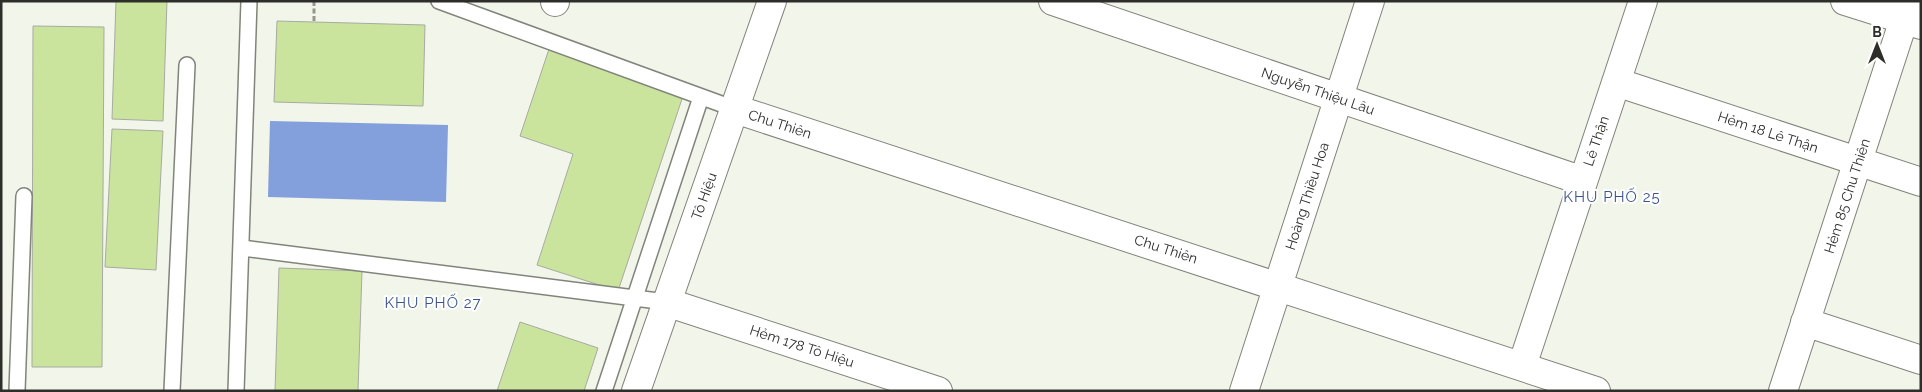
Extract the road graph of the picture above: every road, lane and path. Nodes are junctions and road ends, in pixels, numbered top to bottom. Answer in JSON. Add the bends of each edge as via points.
{"nodes":[{"id":1,"x":249,"y":1,"type":"edge"},
{"id":2,"x":314,"y":1,"type":"edge"},
{"id":3,"x":439,"y":1,"type":"edge"},
{"id":4,"x":772,"y":1,"type":"edge"},
{"id":5,"x":1053,"y":1,"type":"edge"},
{"id":6,"x":1370,"y":1,"type":"edge"},
{"id":7,"x":1643,"y":1,"type":"edge"},
{"id":8,"x":1844,"y":1,"type":"edge"},
{"id":9,"x":1912,"y":16,"type":"edge"},
{"id":10,"x":314,"y":22,"type":"dead end"},
{"id":11,"x":187,"y":65,"type":"dead end"},
{"id":12,"x":1616,"y":82,"type":"junction"},
{"id":13,"x":702,"y":97,"type":"junction"},
{"id":14,"x":1338,"y":98,"type":"junction"},
{"id":15,"x":735,"y":109,"type":"junction"},
{"id":16,"x":1858,"y":161,"type":"junction"},
{"id":17,"x":1583,"y":181,"type":"junction"},
{"id":18,"x":1921,"y":182,"type":"edge"},
{"id":19,"x":24,"y":196,"type":"dead end"},
{"id":20,"x":242,"y":248,"type":"junction"},
{"id":21,"x":1279,"y":286,"type":"junction"},
{"id":22,"x":634,"y":297,"type":"junction"},
{"id":23,"x":666,"y":302,"type":"junction"},
{"id":24,"x":1805,"y":322,"type":"junction"},
{"id":25,"x":1921,"y":360,"type":"edge"},
{"id":26,"x":1522,"y":366,"type":"junction"},
{"id":27,"x":17,"y":391,"type":"edge"},
{"id":28,"x":172,"y":391,"type":"edge"},
{"id":29,"x":236,"y":391,"type":"edge"},
{"id":30,"x":604,"y":391,"type":"edge"},
{"id":31,"x":636,"y":391,"type":"edge"},
{"id":32,"x":938,"y":391,"type":"edge"},
{"id":33,"x":1244,"y":391,"type":"edge"},
{"id":34,"x":1596,"y":391,"type":"edge"},
{"id":35,"x":1783,"y":391,"type":"edge"}],
"edges":[{"from":1,"to":20,"type":"lane"},
{"from":2,"to":10,"type":"path"},
{"from":3,"to":13,"type":"lane"},
{"from":4,"to":15,"type":"street","name":"Tô Hiệu"},
{"from":5,"to":14,"type":"street","name":"Nguyễn Thiệu Lâu"},
{"from":6,"to":14,"type":"street","name":"Hoàng Thiều Hoa"},
{"from":7,"to":12,"type":"street","name":"Lê Thận"},
{"from":8,"to":9,"type":"street"},
{"from":9,"to":16,"type":"street","name":"Hẻm 85 Chu Thiên"},
{"from":11,"to":28,"type":"lane"},
{"from":12,"to":16,"type":"street","name":"Hẻm 18 Lê Thận"},
{"from":12,"to":17,"type":"street","name":"Lê Thận"},
{"from":13,"to":15,"type":"lane"},
{"from":13,"to":22,"type":"lane"},
{"from":14,"to":17,"type":"street","name":"Nguyễn Thiệu Lâu"},
{"from":14,"to":21,"type":"street","name":"Hoàng Thiều Hoa"},
{"from":15,"to":21,"type":"street","name":"Chu Thiên"},
{"from":15,"to":23,"type":"street","name":"Tô Hiệu"},
{"from":16,"to":18,"type":"street","name":"Hẻm 18 Lê Thận"},
{"from":16,"to":24,"type":"street","name":"Hẻm 85 Chu Thiên"},
{"from":17,"to":26,"type":"street","name":"Lê Thận"},
{"from":19,"to":27,"type":"lane"},
{"from":20,"to":22,"type":"lane"},
{"from":20,"to":29,"type":"lane"},
{"from":21,"to":26,"type":"street","name":"Chu Thiên"},
{"from":21,"to":33,"type":"street","name":"Hoàng Thiều Hoa"},
{"from":22,"to":23,"type":"lane"},
{"from":22,"to":30,"type":"lane"},
{"from":23,"to":31,"type":"street","name":"Tô Hiệu"},
{"from":23,"to":32,"type":"street","name":"Hẻm 178 Tô Hiệu"},
{"from":24,"to":25,"type":"street"},
{"from":24,"to":35,"type":"street","name":"Hẻm 85 Chu Thiên"},
{"from":26,"to":34,"type":"street","name":"Chu Thiên"}]}
